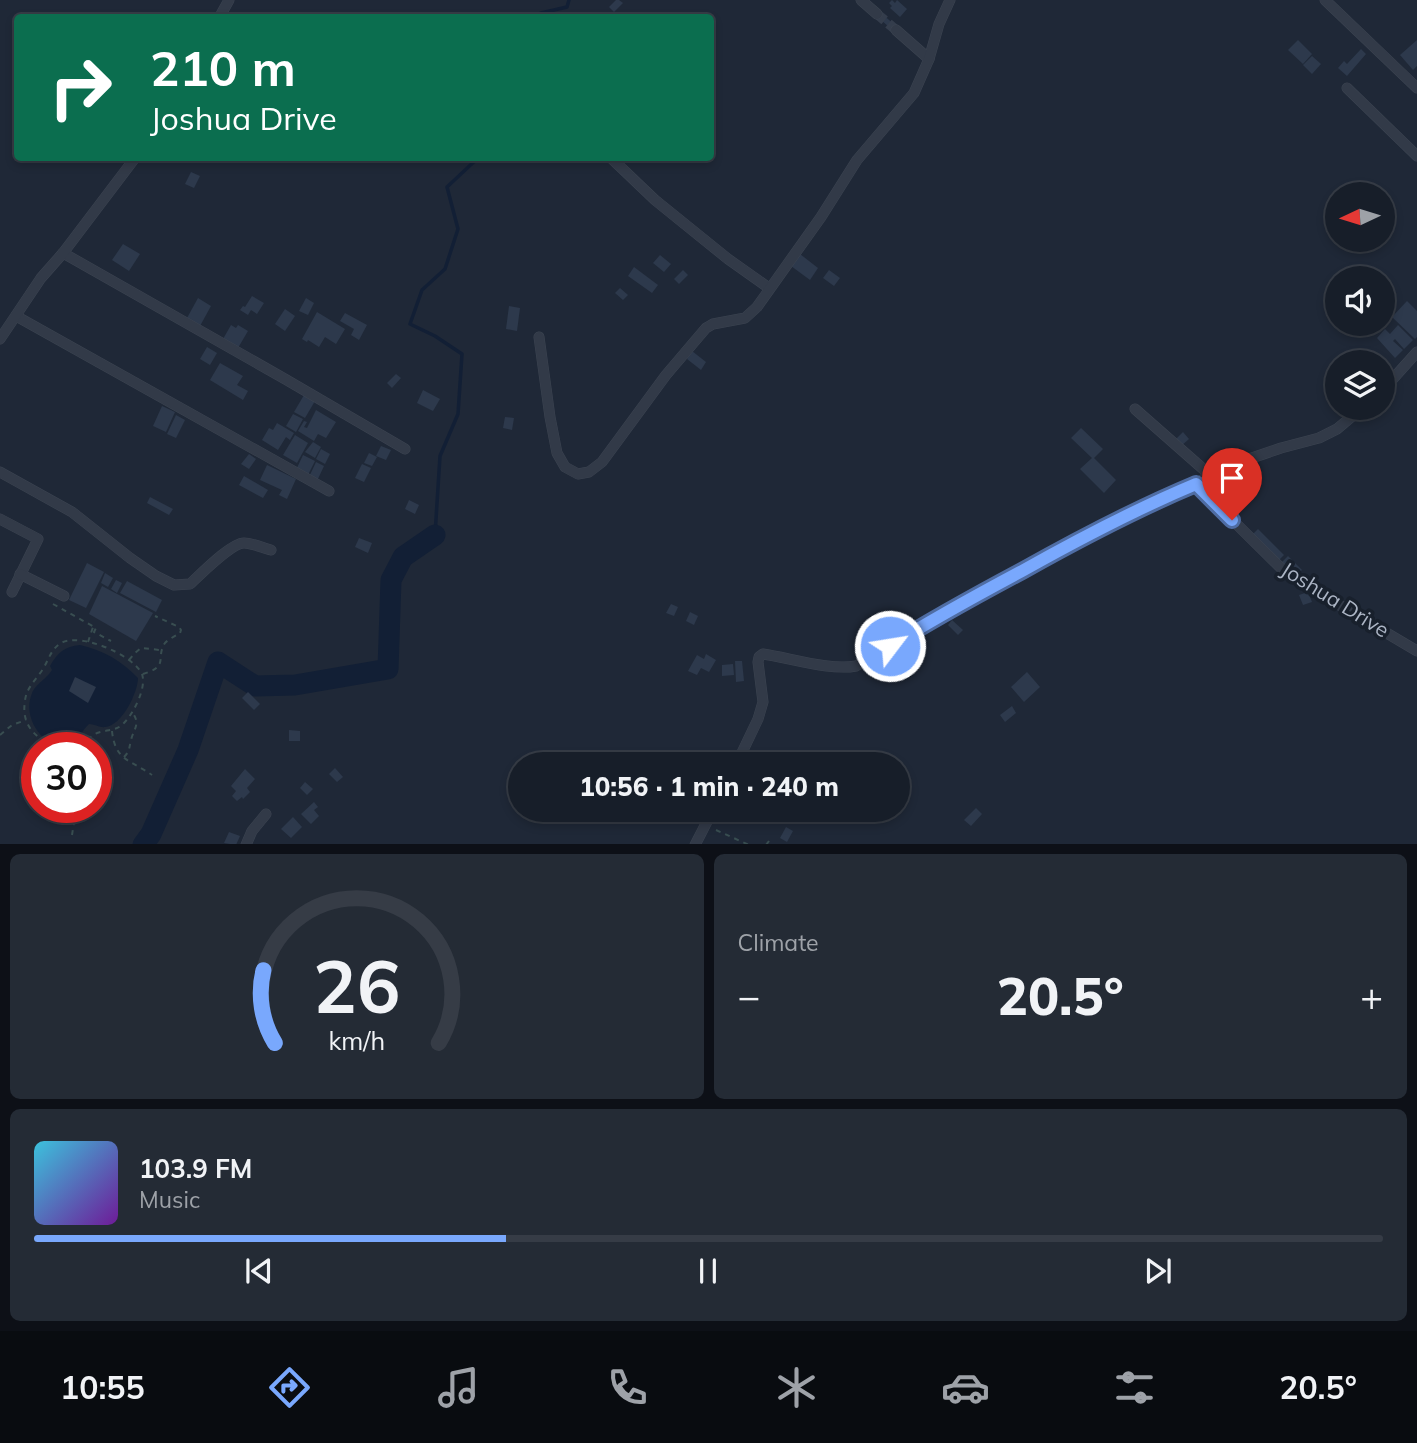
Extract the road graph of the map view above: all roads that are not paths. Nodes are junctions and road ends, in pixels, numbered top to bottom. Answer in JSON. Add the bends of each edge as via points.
{"nodes":[{"id":1,"x":861,"y":0,"type":"edge"},
{"id":2,"x":950,"y":0,"type":"edge"},
{"id":3,"x":1325,"y":0,"type":"edge"},
{"id":4,"x":877,"y":14,"type":"tunnel mouth"},
{"id":5,"x":896,"y":30,"type":"tunnel mouth"},
{"id":6,"x":929,"y":60,"type":"junction"},
{"id":7,"x":1347,"y":88,"type":"dead end"},
{"id":8,"x":1417,"y":88,"type":"edge"},
{"id":9,"x":1417,"y":156,"type":"edge"},
{"id":10,"x":133,"y":161,"type":"edge"},
{"id":11,"x":614,"y":161,"type":"edge"},
{"id":12,"x":63,"y":253,"type":"junction"},
{"id":13,"x":769,"y":288,"type":"junction"},
{"id":14,"x":16,"y":316,"type":"junction"},
{"id":15,"x":539,"y":337,"type":"dead end"},
{"id":16,"x":0,"y":339,"type":"edge"},
{"id":17,"x":1417,"y":352,"type":"edge"},
{"id":18,"x":1395,"y":377,"type":"edge"},
{"id":19,"x":1135,"y":409,"type":"dead end"},
{"id":20,"x":1347,"y":420,"type":"edge"},
{"id":21,"x":405,"y":449,"type":"dead end"},
{"id":22,"x":0,"y":472,"type":"edge"},
{"id":23,"x":1210,"y":475,"type":"junction"},
{"id":24,"x":1196,"y":484,"type":"junction"},
{"id":25,"x":329,"y":491,"type":"dead end"},
{"id":26,"x":0,"y":519,"type":"edge"},
{"id":27,"x":271,"y":550,"type":"dead end"},
{"id":28,"x":20,"y":574,"type":"junction"},
{"id":29,"x":12,"y":592,"type":"dead end"},
{"id":30,"x":61,"y":595,"type":"road end"},
{"id":31,"x":1417,"y":651,"type":"edge"},
{"id":32,"x":742,"y":752,"type":"edge"},
{"id":33,"x":266,"y":814,"type":"dead end"},
{"id":34,"x":707,"y":822,"type":"edge"},
{"id":35,"x":246,"y":844,"type":"edge"},
{"id":36,"x":696,"y":844,"type":"edge"}],
"edges":[{"from":1,"to":4,"type":"street"},
{"from":2,"to":6,"type":"street"},
{"from":3,"to":8,"type":"street"},
{"from":5,"to":6,"type":"street"},
{"from":6,"to":13,"type":"street","via":[[914,93],[857,160]]},
{"from":7,"to":9,"type":"street"},
{"from":10,"to":12,"type":"street"},
{"from":11,"to":13,"type":"street","via":[[654,200]]},
{"from":12,"to":14,"type":"street"},
{"from":12,"to":21,"type":"street"},
{"from":13,"to":15,"type":"street","via":[[745,318],[706,328],[602,462],[589,472],[570,471],[556,453]]},
{"from":14,"to":16,"type":"street"},
{"from":14,"to":25,"type":"street"},
{"from":17,"to":18,"type":"street"},
{"from":19,"to":23,"type":"street"},
{"from":20,"to":23,"type":"street","via":[[1319,438]]},
{"from":22,"to":27,"type":"street","via":[[72,512],[130,558],[174,585],[190,584],[238,544]]},
{"from":23,"to":24,"type":"street"},
{"from":24,"to":31,"type":"street","name":"Joshua Drive","via":[[1287,574]]},
{"from":24,"to":32,"type":"street","via":[[1037,562],[856,666],[763,654],[758,662],[763,702]]},
{"from":26,"to":28,"type":"street","via":[[38,539]]},
{"from":28,"to":29,"type":"street"},
{"from":28,"to":30,"type":"street"},
{"from":33,"to":35,"type":"street"},
{"from":34,"to":36,"type":"street"}]}
